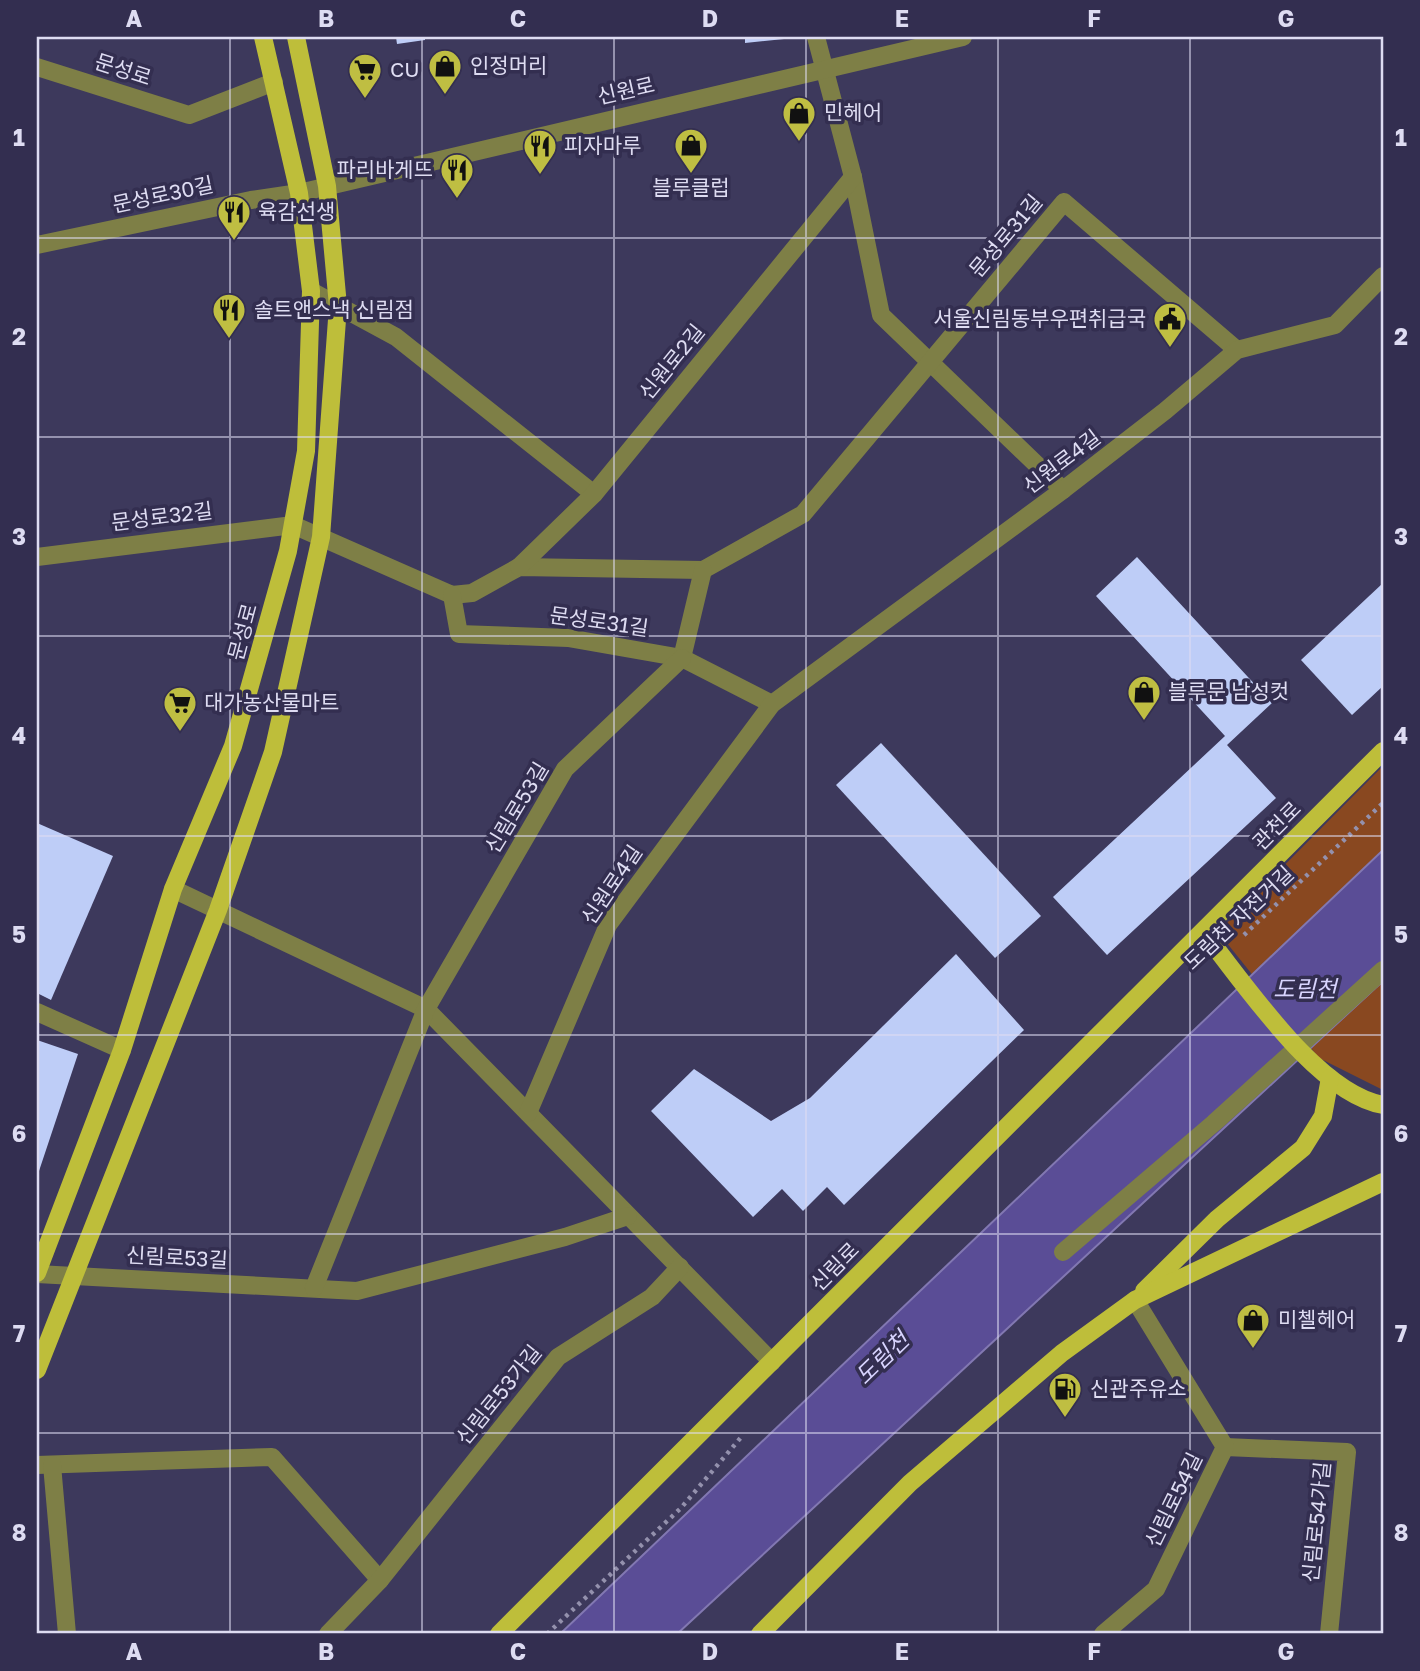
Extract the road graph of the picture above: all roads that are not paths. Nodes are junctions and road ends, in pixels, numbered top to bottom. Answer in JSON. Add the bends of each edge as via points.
{"nodes":[{"id":1,"x":263,"y":37,"type":"edge"},
{"id":2,"x":296,"y":37,"type":"edge"},
{"id":3,"x":816,"y":37,"type":"edge"},
{"id":4,"x":963,"y":37,"type":"edge"},
{"id":5,"x":37,"y":66,"type":"edge"},
{"id":6,"x":823,"y":67,"type":"junction"},
{"id":7,"x":274,"y":82,"type":"junction"},
{"id":8,"x":853,"y":177,"type":"junction"},
{"id":9,"x":327,"y":186,"type":"junction"},
{"id":10,"x":299,"y":193,"type":"junction"},
{"id":11,"x":37,"y":245,"type":"edge"},
{"id":12,"x":1383,"y":276,"type":"edge"},
{"id":13,"x":312,"y":291,"type":"junction"},
{"id":14,"x":338,"y":306,"type":"junction"},
{"id":15,"x":1237,"y":350,"type":"junction"},
{"id":16,"x":931,"y":364,"type":"junction"},
{"id":17,"x":1063,"y":490,"type":"junction"},
{"id":18,"x":594,"y":494,"type":"junction"},
{"id":19,"x":293,"y":524,"type":"junction"},
{"id":20,"x":321,"y":537,"type":"junction"},
{"id":21,"x":37,"y":557,"type":"edge"},
{"id":22,"x":519,"y":567,"type":"junction"},
{"id":23,"x":703,"y":570,"type":"junction"},
{"id":24,"x":452,"y":595,"type":"junction"},
{"id":25,"x":682,"y":658,"type":"junction"},
{"id":26,"x":772,"y":704,"type":"junction"},
{"id":27,"x":1383,"y":751,"type":"edge"},
{"id":28,"x":173,"y":889,"type":"junction"},
{"id":29,"x":218,"y":910,"type":"junction"},
{"id":30,"x":1203,"y":932,"type":"junction"},
{"id":31,"x":1383,"y":970,"type":"edge"},
{"id":32,"x":426,"y":1009,"type":"junction"},
{"id":33,"x":37,"y":1012,"type":"edge"},
{"id":34,"x":122,"y":1050,"type":"junction"},
{"id":35,"x":1330,"y":1078,"type":"junction"},
{"id":36,"x":1383,"y":1105,"type":"edge"},
{"id":37,"x":528,"y":1113,"type":"junction"},
{"id":38,"x":1383,"y":1182,"type":"edge"},
{"id":39,"x":628,"y":1216,"type":"junction"},
{"id":40,"x":1063,"y":1252,"type":"dead end"},
{"id":41,"x":680,"y":1267,"type":"junction"},
{"id":42,"x":37,"y":1274,"type":"edge"},
{"id":43,"x":73,"y":1276,"type":"junction"},
{"id":44,"x":314,"y":1287,"type":"junction"},
{"id":45,"x":1135,"y":1300,"type":"junction"},
{"id":46,"x":772,"y":1362,"type":"junction"},
{"id":47,"x":37,"y":1370,"type":"edge"},
{"id":48,"x":1225,"y":1447,"type":"junction"},
{"id":49,"x":44,"y":1465,"type":"edge"},
{"id":50,"x":380,"y":1580,"type":"junction"},
{"id":51,"x":67,"y":1634,"type":"edge"},
{"id":52,"x":328,"y":1634,"type":"edge"},
{"id":53,"x":499,"y":1634,"type":"edge"},
{"id":54,"x":760,"y":1634,"type":"edge"},
{"id":55,"x":1103,"y":1634,"type":"edge"},
{"id":56,"x":1329,"y":1634,"type":"edge"}],
"edges":[{"from":1,"to":7,"type":"main road","name":"문성로"},
{"from":2,"to":9,"type":"main road"},
{"from":3,"to":6,"type":"street"},
{"from":4,"to":6,"type":"street","name":"신원로"},
{"from":5,"to":7,"type":"street","name":"문성로","via":[[189,115]]},
{"from":6,"to":8,"type":"street"},
{"from":6,"to":9,"type":"street","name":"신원로"},
{"from":7,"to":10,"type":"main road","name":"문성로"},
{"from":8,"to":16,"type":"street","via":[[881,315]]},
{"from":8,"to":18,"type":"street","name":"신원로2길"},
{"from":9,"to":10,"type":"street","name":"신원로"},
{"from":9,"to":14,"type":"main road"},
{"from":10,"to":11,"type":"street","name":"문성로30길"},
{"from":10,"to":13,"type":"main road","name":"문성로"},
{"from":12,"to":15,"type":"street","name":"신원로4길","via":[[1335,325]]},
{"from":13,"to":14,"type":"street"},
{"from":13,"to":19,"type":"main road","name":"문성로","via":[[306,451]]},
{"from":14,"to":18,"type":"street","via":[[396,337]]},
{"from":14,"to":20,"type":"main road"},
{"from":15,"to":16,"type":"street","name":"문성로31길","via":[[1064,202]]},
{"from":15,"to":17,"type":"street","name":"신원로4길"},
{"from":16,"to":17,"type":"street"},
{"from":16,"to":23,"type":"street","name":"문성로31길","via":[[803,514]]},
{"from":17,"to":26,"type":"street","name":"신원로4길"},
{"from":18,"to":22,"type":"street","name":"신원로2길"},
{"from":19,"to":20,"type":"street"},
{"from":19,"to":21,"type":"street","name":"문성로32길"},
{"from":19,"to":28,"type":"main road","name":"문성로","via":[[233,746]]},
{"from":20,"to":24,"type":"street"},
{"from":20,"to":29,"type":"main road","via":[[273,751]]},
{"from":22,"to":23,"type":"street"},
{"from":22,"to":24,"type":"street","via":[[472,593]]},
{"from":23,"to":25,"type":"street"},
{"from":24,"to":25,"type":"street","name":"문성로31길","via":[[459,634],[568,638]]},
{"from":25,"to":26,"type":"street"},
{"from":25,"to":32,"type":"street","name":"신림로53길","via":[[565,769]]},
{"from":26,"to":37,"type":"street","name":"신원로4길","via":[[608,925]]},
{"from":27,"to":30,"type":"main road","name":"관천로"},
{"from":28,"to":29,"type":"street"},
{"from":28,"to":34,"type":"main road","name":"문성로"},
{"from":29,"to":32,"type":"street"},
{"from":29,"to":43,"type":"main road"},
{"from":30,"to":35,"type":"main road","via":[[1292,1041]]},
{"from":30,"to":46,"type":"main road","name":"신림로"},
{"from":31,"to":40,"type":"street","via":[[1214,1124]]},
{"from":32,"to":37,"type":"street"},
{"from":32,"to":44,"type":"street","name":"신림로53길"},
{"from":33,"to":34,"type":"street"},
{"from":34,"to":42,"type":"main road","name":"문성로"},
{"from":35,"to":36,"type":"main road"},
{"from":35,"to":45,"type":"main road","via":[[1323,1116],[1303,1148],[1217,1219]]},
{"from":37,"to":39,"type":"street"},
{"from":38,"to":45,"type":"main road"},
{"from":39,"to":41,"type":"street"},
{"from":39,"to":44,"type":"street","name":"신림로53길","via":[[357,1291]]},
{"from":41,"to":46,"type":"street"},
{"from":41,"to":50,"type":"street","name":"신림로53가길","via":[[652,1297],[558,1357]]},
{"from":42,"to":43,"type":"street","name":"신림로53길"},
{"from":43,"to":44,"type":"street","name":"신림로53길"},
{"from":43,"to":47,"type":"main road"},
{"from":45,"to":48,"type":"street","name":"신림로54길"},
{"from":45,"to":54,"type":"main road","via":[[1062,1353],[910,1483]]},
{"from":46,"to":53,"type":"main road","name":"신림로"},
{"from":48,"to":55,"type":"street","name":"신림로54길","via":[[1156,1589]]},
{"from":48,"to":56,"type":"street","name":"신림로54가길","via":[[1347,1452]]},
{"from":49,"to":50,"type":"street","via":[[272,1457]]},
{"from":49,"to":51,"type":"street"},
{"from":50,"to":52,"type":"street","name":"신림로53가길"}]}
